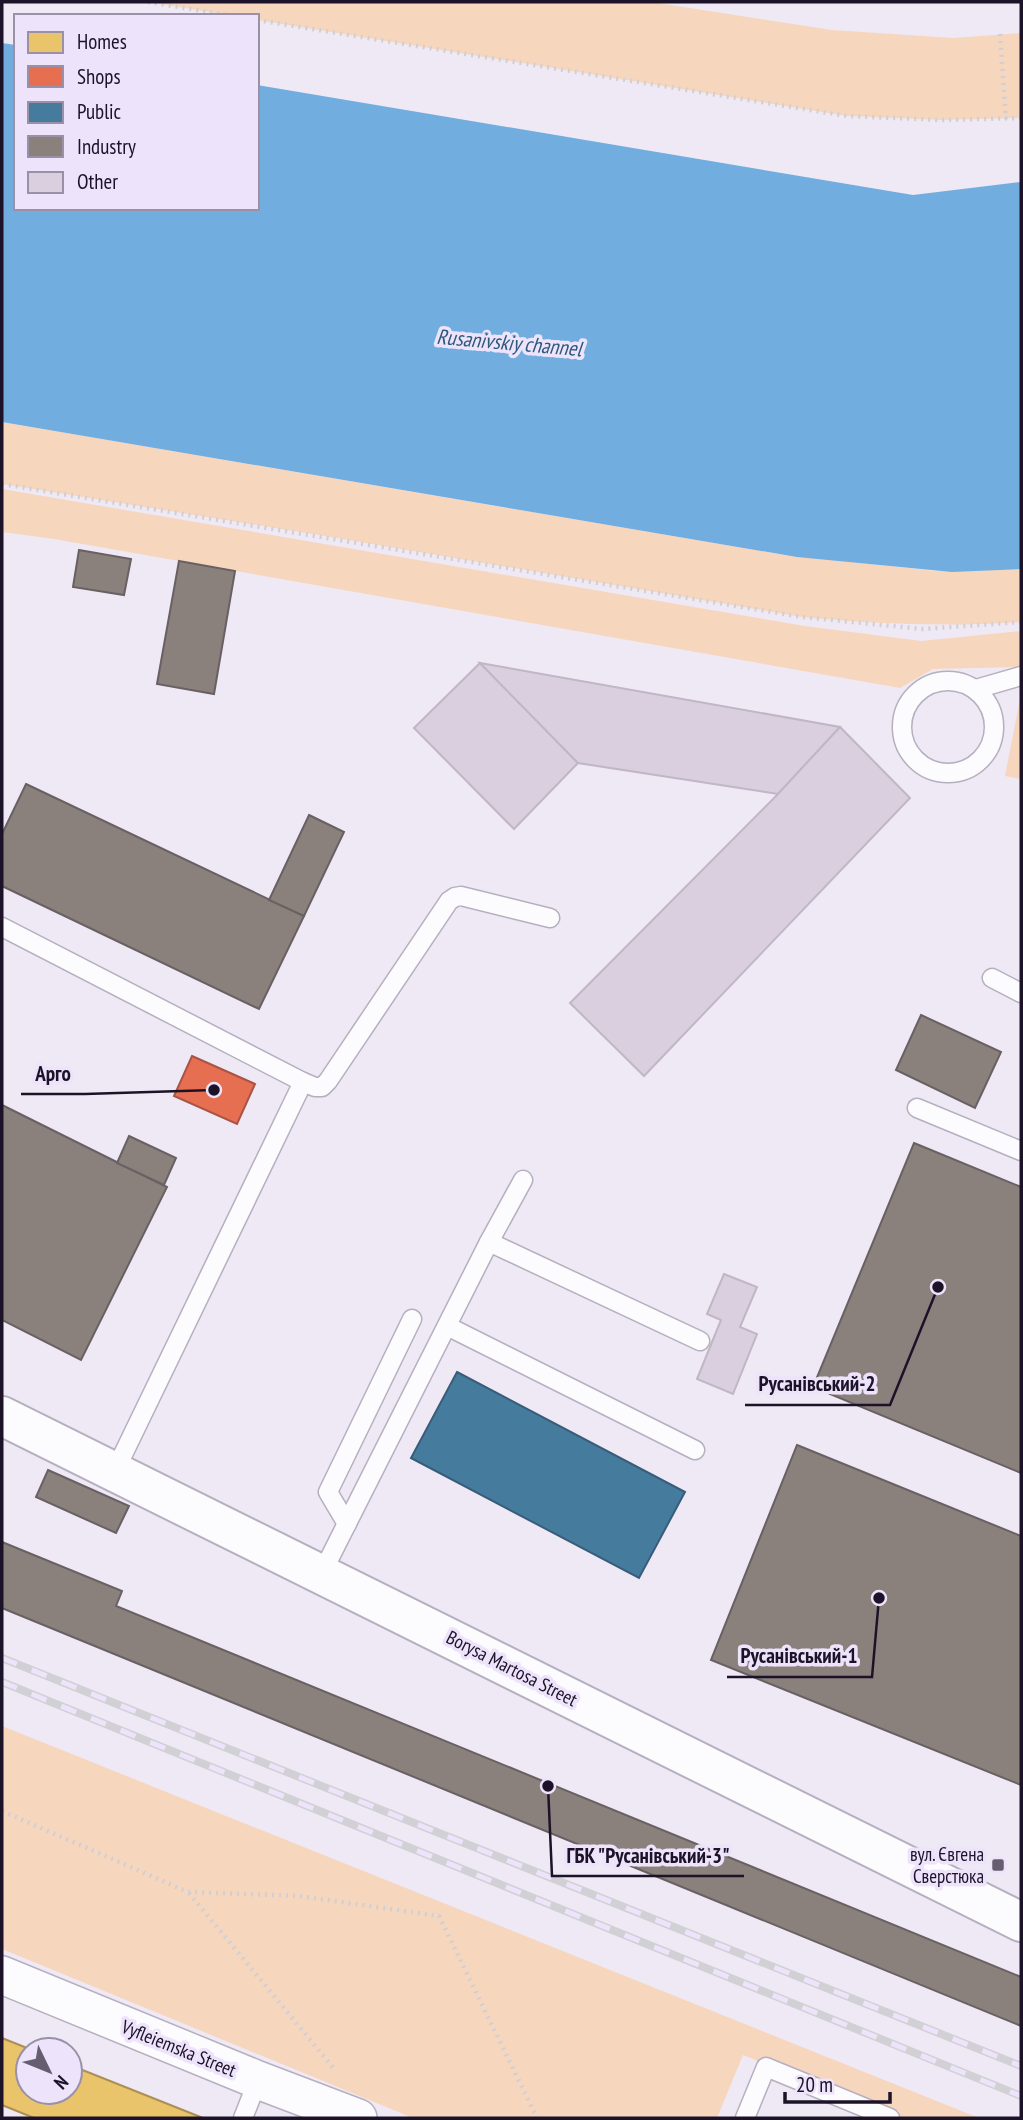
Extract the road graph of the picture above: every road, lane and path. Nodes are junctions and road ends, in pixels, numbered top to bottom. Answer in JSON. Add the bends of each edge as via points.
{"nodes":[{"id":1,"x":148,"y":2,"type":"edge"},
{"id":2,"x":221,"y":14,"type":"edge"},
{"id":3,"x":259,"y":20,"type":"edge"},
{"id":4,"x":1000,"y":34,"type":"dead end"},
{"id":5,"x":1021,"y":118,"type":"edge"},
{"id":6,"x":1006,"y":119,"type":"junction"},
{"id":7,"x":2,"y":484,"type":"edge"},
{"id":8,"x":1021,"y":622,"type":"edge"},
{"id":9,"x":1021,"y":676,"type":"edge"},
{"id":10,"x":976,"y":689,"type":"junction"},
{"id":11,"x":550,"y":918,"type":"dead end"},
{"id":12,"x":2,"y":926,"type":"edge"},
{"id":13,"x":992,"y":978,"type":"dead end"},
{"id":14,"x":1021,"y":993,"type":"edge"},
{"id":15,"x":303,"y":1082,"type":"junction"},
{"id":16,"x":917,"y":1108,"type":"dead end"},
{"id":17,"x":1021,"y":1151,"type":"edge"},
{"id":18,"x":523,"y":1180,"type":"dead end"},
{"id":19,"x":489,"y":1242,"type":"junction"},
{"id":20,"x":412,"y":1319,"type":"dead end"},
{"id":21,"x":447,"y":1326,"type":"junction"},
{"id":22,"x":700,"y":1341,"type":"dead end"},
{"id":23,"x":2,"y":1416,"type":"edge"},
{"id":24,"x":695,"y":1450,"type":"dead end"},
{"id":25,"x":115,"y":1471,"type":"junction"},
{"id":26,"x":347,"y":1524,"type":"junction"},
{"id":27,"x":322,"y":1573,"type":"junction"},
{"id":28,"x":2,"y":1811,"type":"edge"},
{"id":29,"x":188,"y":1892,"type":"junction"},
{"id":30,"x":1021,"y":1922,"type":"edge"},
{"id":31,"x":2,"y":1975,"type":"edge"},
{"id":32,"x":338,"y":2073,"type":"dead end"},
{"id":33,"x":258,"y":2080,"type":"junction"},
{"id":34,"x":243,"y":2118,"type":"edge"},
{"id":35,"x":358,"y":2118,"type":"edge"},
{"id":36,"x":537,"y":2118,"type":"edge"},
{"id":37,"x":745,"y":2118,"type":"edge"},
{"id":38,"x":890,"y":2118,"type":"edge"}],
"edges":[{"from":1,"to":2,"type":"path"},
{"from":3,"to":6,"type":"path","via":[[847,116]]},
{"from":4,"to":6,"type":"path"},
{"from":5,"to":6,"type":"path"},
{"from":7,"to":8,"type":"path","via":[[802,618],[923,629]]},
{"from":9,"to":10,"type":"lane"},
{"from":10,"to":10,"type":"lane","via":[[957,681],[937,681],[921,688],[909,702],[902,718],[902,735],[908,752],[921,765],[952,773],[982,758],[991,744],[994,724],[989,705]]},
{"from":11,"to":15,"type":"lane","via":[[455,897],[328,1081],[322,1087]]},
{"from":12,"to":15,"type":"lane"},
{"from":13,"to":14,"type":"lane"},
{"from":15,"to":25,"type":"lane"},
{"from":16,"to":17,"type":"lane"},
{"from":18,"to":19,"type":"lane"},
{"from":19,"to":21,"type":"lane"},
{"from":19,"to":22,"type":"lane"},
{"from":20,"to":26,"type":"lane","via":[[328,1492]]},
{"from":21,"to":24,"type":"lane"},
{"from":21,"to":26,"type":"lane"},
{"from":23,"to":25,"type":"main road","name":"Borysa Martosa Street"},
{"from":25,"to":27,"type":"main road","name":"Borysa Martosa Street"},
{"from":26,"to":27,"type":"lane"},
{"from":27,"to":30,"type":"main road","name":"Borysa Martosa Street"},
{"from":28,"to":29,"type":"path"},
{"from":29,"to":32,"type":"path"},
{"from":29,"to":36,"type":"path","via":[[299,1896],[439,1916]]},
{"from":31,"to":33,"type":"street","name":"Vyfleiemska Street"},
{"from":33,"to":34,"type":"lane"},
{"from":33,"to":35,"type":"street","name":"Vyfleiemska Street"},
{"from":37,"to":38,"type":"lane","via":[[766,2067]]}]}
